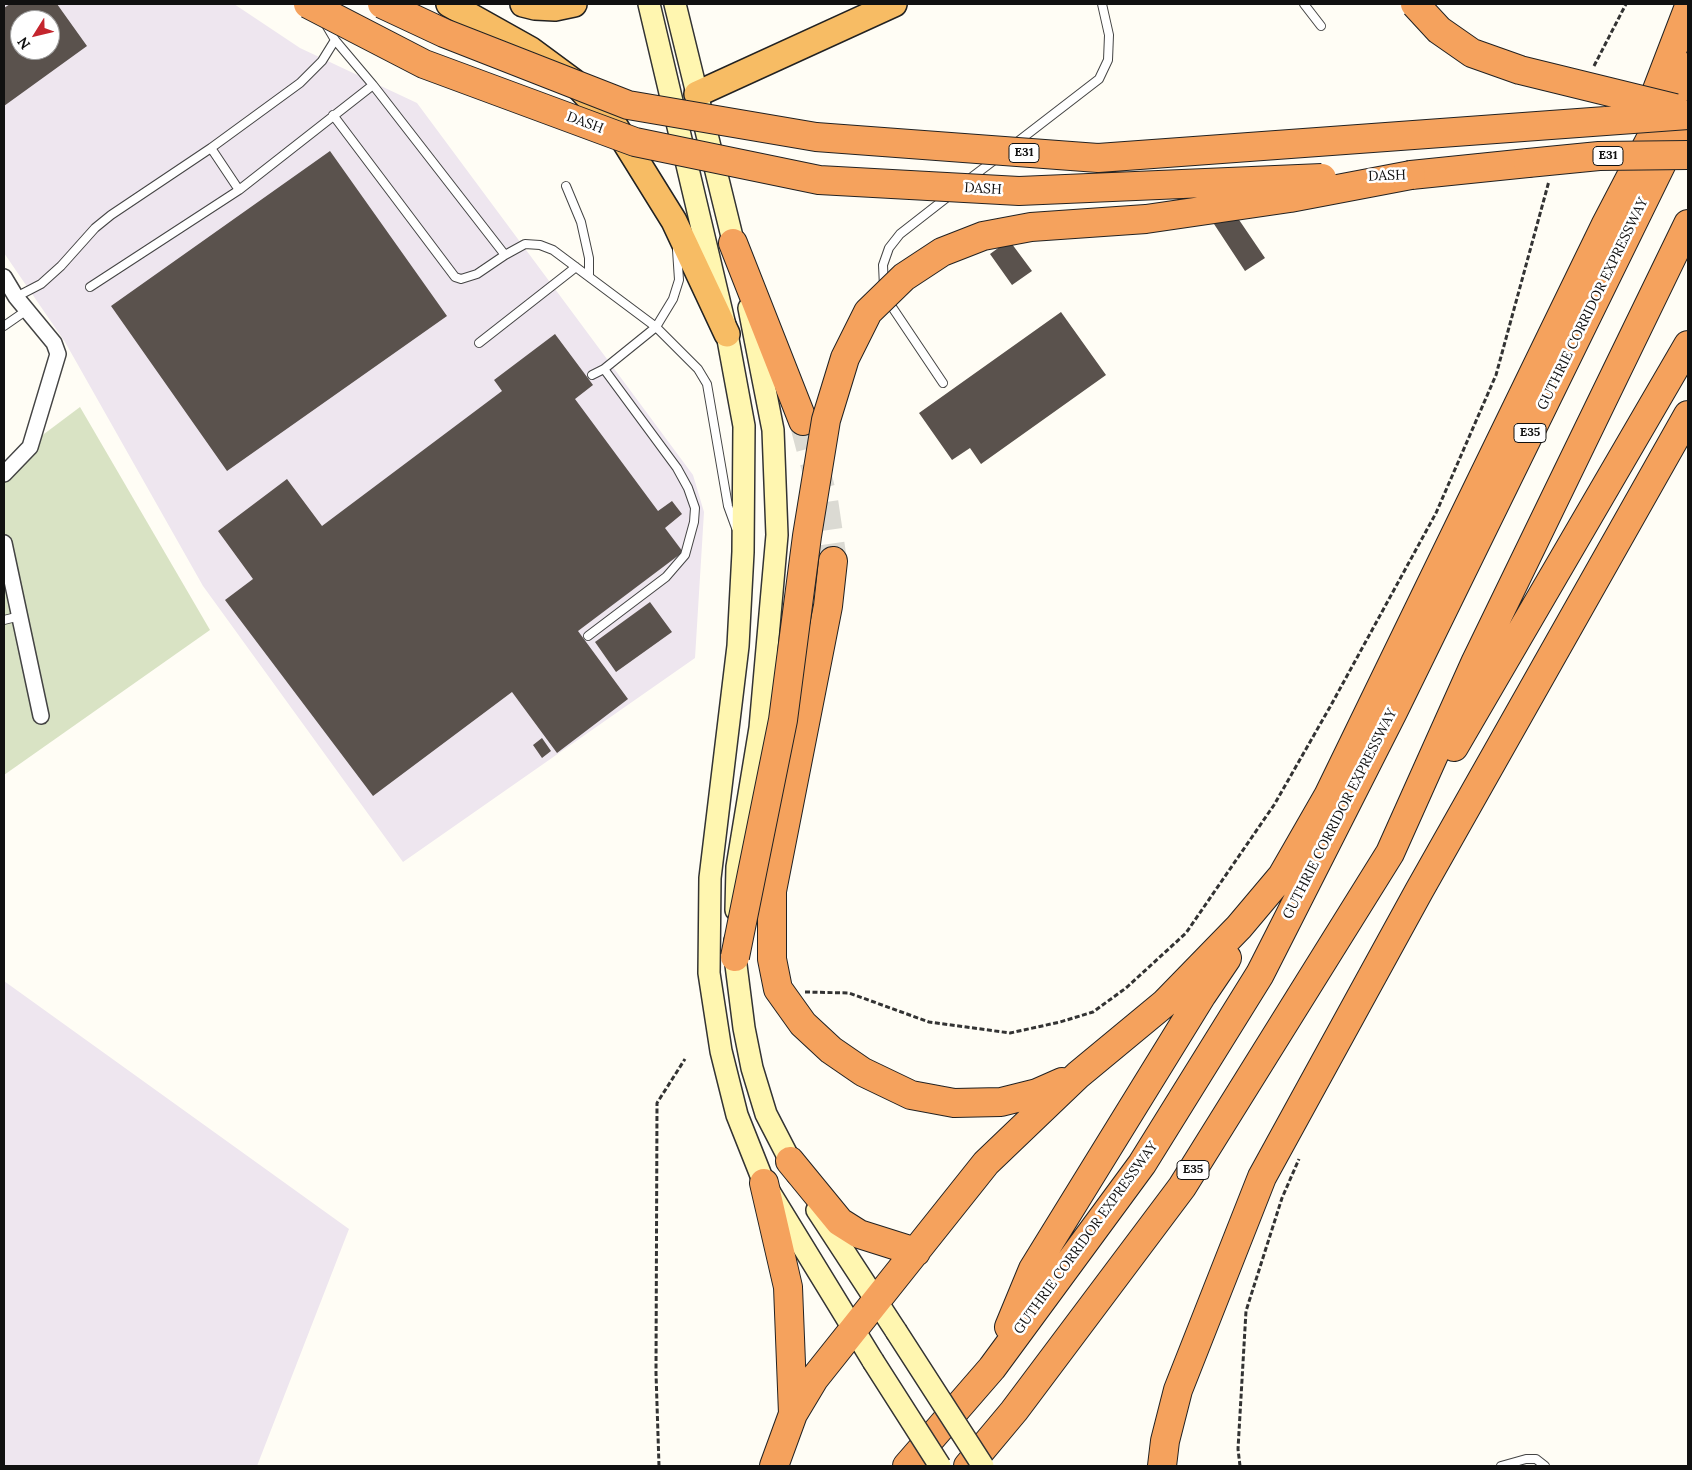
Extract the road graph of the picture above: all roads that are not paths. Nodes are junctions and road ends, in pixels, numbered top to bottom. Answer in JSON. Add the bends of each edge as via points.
{"nodes":[{"id":1,"x":300,"y":4,"type":"edge"},
{"id":2,"x":308,"y":4,"type":"edge"},
{"id":3,"x":382,"y":4,"type":"edge"},
{"id":4,"x":449,"y":4,"type":"edge"},
{"id":5,"x":522,"y":4,"type":"edge"},
{"id":6,"x":574,"y":4,"type":"edge"},
{"id":7,"x":649,"y":4,"type":"edge"},
{"id":8,"x":676,"y":4,"type":"edge"},
{"id":9,"x":894,"y":4,"type":"edge"},
{"id":10,"x":1102,"y":4,"type":"edge"},
{"id":11,"x":1304,"y":4,"type":"edge"},
{"id":12,"x":1415,"y":4,"type":"edge"},
{"id":13,"x":1688,"y":9,"type":"edge"},
{"id":14,"x":1321,"y":26,"type":"dead end"},
{"id":15,"x":335,"y":40,"type":"junction"},
{"id":16,"x":1688,"y":67,"type":"edge"},
{"id":17,"x":373,"y":85,"type":"junction"},
{"id":18,"x":697,"y":94,"type":"junction"},
{"id":19,"x":1688,"y":112,"type":"edge"},
{"id":20,"x":333,"y":114,"type":"junction"},
{"id":21,"x":210,"y":148,"type":"junction"},
{"id":22,"x":1688,"y":155,"type":"edge"},
{"id":23,"x":1410,"y":175,"type":"junction"},
{"id":24,"x":566,"y":186,"type":"dead end"},
{"id":25,"x":239,"y":190,"type":"junction"},
{"id":26,"x":674,"y":221,"type":"junction"},
{"id":27,"x":1688,"y":224,"type":"edge"},
{"id":28,"x":1605,"y":226,"type":"junction"},
{"id":29,"x":733,"y":243,"type":"junction"},
{"id":30,"x":505,"y":255,"type":"junction"},
{"id":31,"x":576,"y":267,"type":"junction"},
{"id":32,"x":589,"y":276,"type":"junction"},
{"id":33,"x":4,"y":277,"type":"edge"},
{"id":34,"x":90,"y":287,"type":"dead end"},
{"id":35,"x":16,"y":297,"type":"junction"},
{"id":36,"x":27,"y":310,"type":"junction"},
{"id":37,"x":4,"y":326,"type":"edge"},
{"id":38,"x":656,"y":326,"type":"junction"},
{"id":39,"x":727,"y":334,"type":"junction"},
{"id":40,"x":479,"y":343,"type":"dead end"},
{"id":41,"x":1688,"y":345,"type":"edge"},
{"id":42,"x":604,"y":369,"type":"junction"},
{"id":43,"x":592,"y":375,"type":"dead end"},
{"id":44,"x":943,"y":383,"type":"dead end"},
{"id":45,"x":1688,"y":415,"type":"edge"},
{"id":46,"x":804,"y":421,"type":"tunnel mouth"},
{"id":47,"x":4,"y":474,"type":"edge"},
{"id":48,"x":4,"y":543,"type":"edge"},
{"id":49,"x":743,"y":552,"type":"junction"},
{"id":50,"x":833,"y":561,"type":"tunnel mouth"},
{"id":51,"x":20,"y":616,"type":"junction"},
{"id":52,"x":4,"y":620,"type":"edge"},
{"id":53,"x":588,"y":636,"type":"dead end"},
{"id":54,"x":42,"y":716,"type":"dead end"},
{"id":55,"x":1390,"y":853,"type":"junction"},
{"id":56,"x":1282,"y":876,"type":"junction"},
{"id":57,"x":735,"y":957,"type":"junction"},
{"id":58,"x":1078,"y":1075,"type":"junction"},
{"id":59,"x":790,"y":1161,"type":"junction"},
{"id":60,"x":764,"y":1183,"type":"junction"},
{"id":61,"x":916,"y":1252,"type":"junction"},
{"id":62,"x":877,"y":1302,"type":"junction"},
{"id":63,"x":853,"y":1330,"type":"junction"},
{"id":64,"x":992,"y":1368,"type":"junction"},
{"id":65,"x":793,"y":1414,"type":"junction"},
{"id":66,"x":1164,"y":1454,"type":"edge"},
{"id":67,"x":774,"y":1466,"type":"edge"},
{"id":68,"x":907,"y":1466,"type":"edge"},
{"id":69,"x":940,"y":1466,"type":"edge"},
{"id":70,"x":968,"y":1466,"type":"edge"},
{"id":71,"x":983,"y":1466,"type":"edge"},
{"id":72,"x":1152,"y":1466,"type":"edge"},
{"id":73,"x":1501,"y":1466,"type":"edge"},
{"id":74,"x":1545,"y":1466,"type":"edge"}],
"edges":[{"from":1,"to":15,"type":"lane","via":[[322,17]]},
{"from":2,"to":23,"type":"highway","name":"DASH","number":"E31","bridge":true,"via":[[424,64],[635,142],[819,180],[1019,191]]},
{"from":3,"to":19,"type":"highway","number":"E31","bridge":true,"via":[[444,34],[628,105],[816,137],[1098,158]]},
{"from":4,"to":26,"type":"highway","via":[[531,50],[573,81],[615,126]]},
{"from":5,"to":6,"type":"highway","via":[[555,8]]},
{"from":7,"to":39,"type":"main road"},
{"from":8,"to":18,"type":"main road"},
{"from":9,"to":18,"type":"highway"},
{"from":10,"to":44,"type":"lane","via":[[1109,35],[1108,60],[1099,79],[900,234],[889,248],[883,265],[888,300]]},
{"from":11,"to":14,"type":"lane"},
{"from":12,"to":19,"type":"highway","bridge":true,"via":[[1439,30],[1472,53],[1520,70]]},
{"from":13,"to":28,"type":"highway"},
{"from":15,"to":17,"type":"lane"},
{"from":15,"to":21,"type":"lane","via":[[322,62],[300,83]]},
{"from":16,"to":28,"type":"highway"},
{"from":17,"to":20,"type":"lane"},
{"from":17,"to":30,"type":"lane"},
{"from":18,"to":29,"type":"main road"},
{"from":19,"to":64,"type":"highway","name":"GUTHRIE CORRIDOR EXPRESSWAY","number":"E35","via":[[1393,712],[1260,974],[1142,1164]]},
{"from":20,"to":25,"type":"lane"},
{"from":20,"to":30,"type":"lane","via":[[455,277],[461,279],[477,274]]},
{"from":21,"to":25,"type":"lane"},
{"from":21,"to":35,"type":"lane","via":[[111,215],[61,266],[40,284]]},
{"from":22,"to":23,"type":"highway","name":"DASH","number":"E31","bridge":true,"via":[[1600,156]]},
{"from":23,"to":57,"type":"highway","bridge":true,"via":[[1290,198],[1146,219],[1031,226],[983,236],[942,252],[904,277],[868,312],[844,358],[826,420],[783,720]]},
{"from":24,"to":32,"type":"lane","via":[[581,222],[589,258]]},
{"from":25,"to":34,"type":"lane"},
{"from":26,"to":38,"type":"lane","via":[[679,280],[673,299]]},
{"from":26,"to":39,"type":"highway"},
{"from":27,"to":55,"type":"highway","number":"E35","via":[[1476,661]]},
{"from":28,"to":56,"type":"highway","via":[[1328,796]]},
{"from":29,"to":46,"type":"highway"},
{"from":29,"to":57,"type":"main road","via":[[773,430],[777,534],[760,728],[737,867]]},
{"from":30,"to":31,"type":"lane","via":[[525,244],[540,246],[553,250]]},
{"from":31,"to":32,"type":"lane"},
{"from":31,"to":40,"type":"lane"},
{"from":32,"to":38,"type":"lane"},
{"from":33,"to":35,"type":"street"},
{"from":35,"to":36,"type":"street"},
{"from":36,"to":37,"type":"lane"},
{"from":36,"to":47,"type":"street","via":[[54,343],[57,362],[30,448]]},
{"from":38,"to":42,"type":"lane"},
{"from":38,"to":49,"type":"lane","via":[[698,369],[707,384],[728,506]]},
{"from":39,"to":49,"type":"main road","via":[[744,426]]},
{"from":41,"to":55,"type":"highway"},
{"from":42,"to":43,"type":"lane"},
{"from":42,"to":53,"type":"lane","via":[[677,468],[695,508],[685,555],[666,577]]},
{"from":45,"to":66,"type":"highway","via":[[1262,1177],[1178,1390]]},
{"from":48,"to":51,"type":"street"},
{"from":49,"to":60,"type":"main road","via":[[738,646],[710,878],[709,973],[721,1052],[737,1115]]},
{"from":50,"to":58,"type":"highway","via":[[828,606],[772,891],[772,959],[778,989],[804,1024],[831,1050],[863,1072],[911,1095],[954,1103],[1001,1102],[1037,1093]]},
{"from":51,"to":52,"type":"lane"},
{"from":51,"to":54,"type":"street"},
{"from":55,"to":70,"type":"highway","number":"E35","via":[[1182,1187],[1014,1411]]},
{"from":56,"to":58,"type":"highway","via":[[1239,927],[1165,1003]]},
{"from":56,"to":64,"type":"highway","via":[[1202,995],[1033,1269]]},
{"from":57,"to":59,"type":"main road","via":[[752,1068],[766,1114]]},
{"from":58,"to":61,"type":"highway","via":[[986,1163]]},
{"from":59,"to":61,"type":"highway","via":[[840,1222],[859,1234]]},
{"from":59,"to":62,"type":"main road","via":[[811,1200]]},
{"from":60,"to":63,"type":"main road"},
{"from":60,"to":65,"type":"highway","via":[[788,1287]]},
{"from":61,"to":62,"type":"highway"},
{"from":62,"to":63,"type":"highway"},
{"from":62,"to":71,"type":"main road","bridge":true},
{"from":63,"to":65,"type":"highway","via":[[814,1379]]},
{"from":63,"to":69,"type":"main road","bridge":true},
{"from":64,"to":68,"type":"highway","name":"GUTHRIE CORRIDOR EXPRESSWAY","number":"E35"},
{"from":65,"to":67,"type":"highway"},
{"from":66,"to":72,"type":"highway"},
{"from":73,"to":74,"type":"lane","via":[[1526,1458],[1536,1459]]}]}
